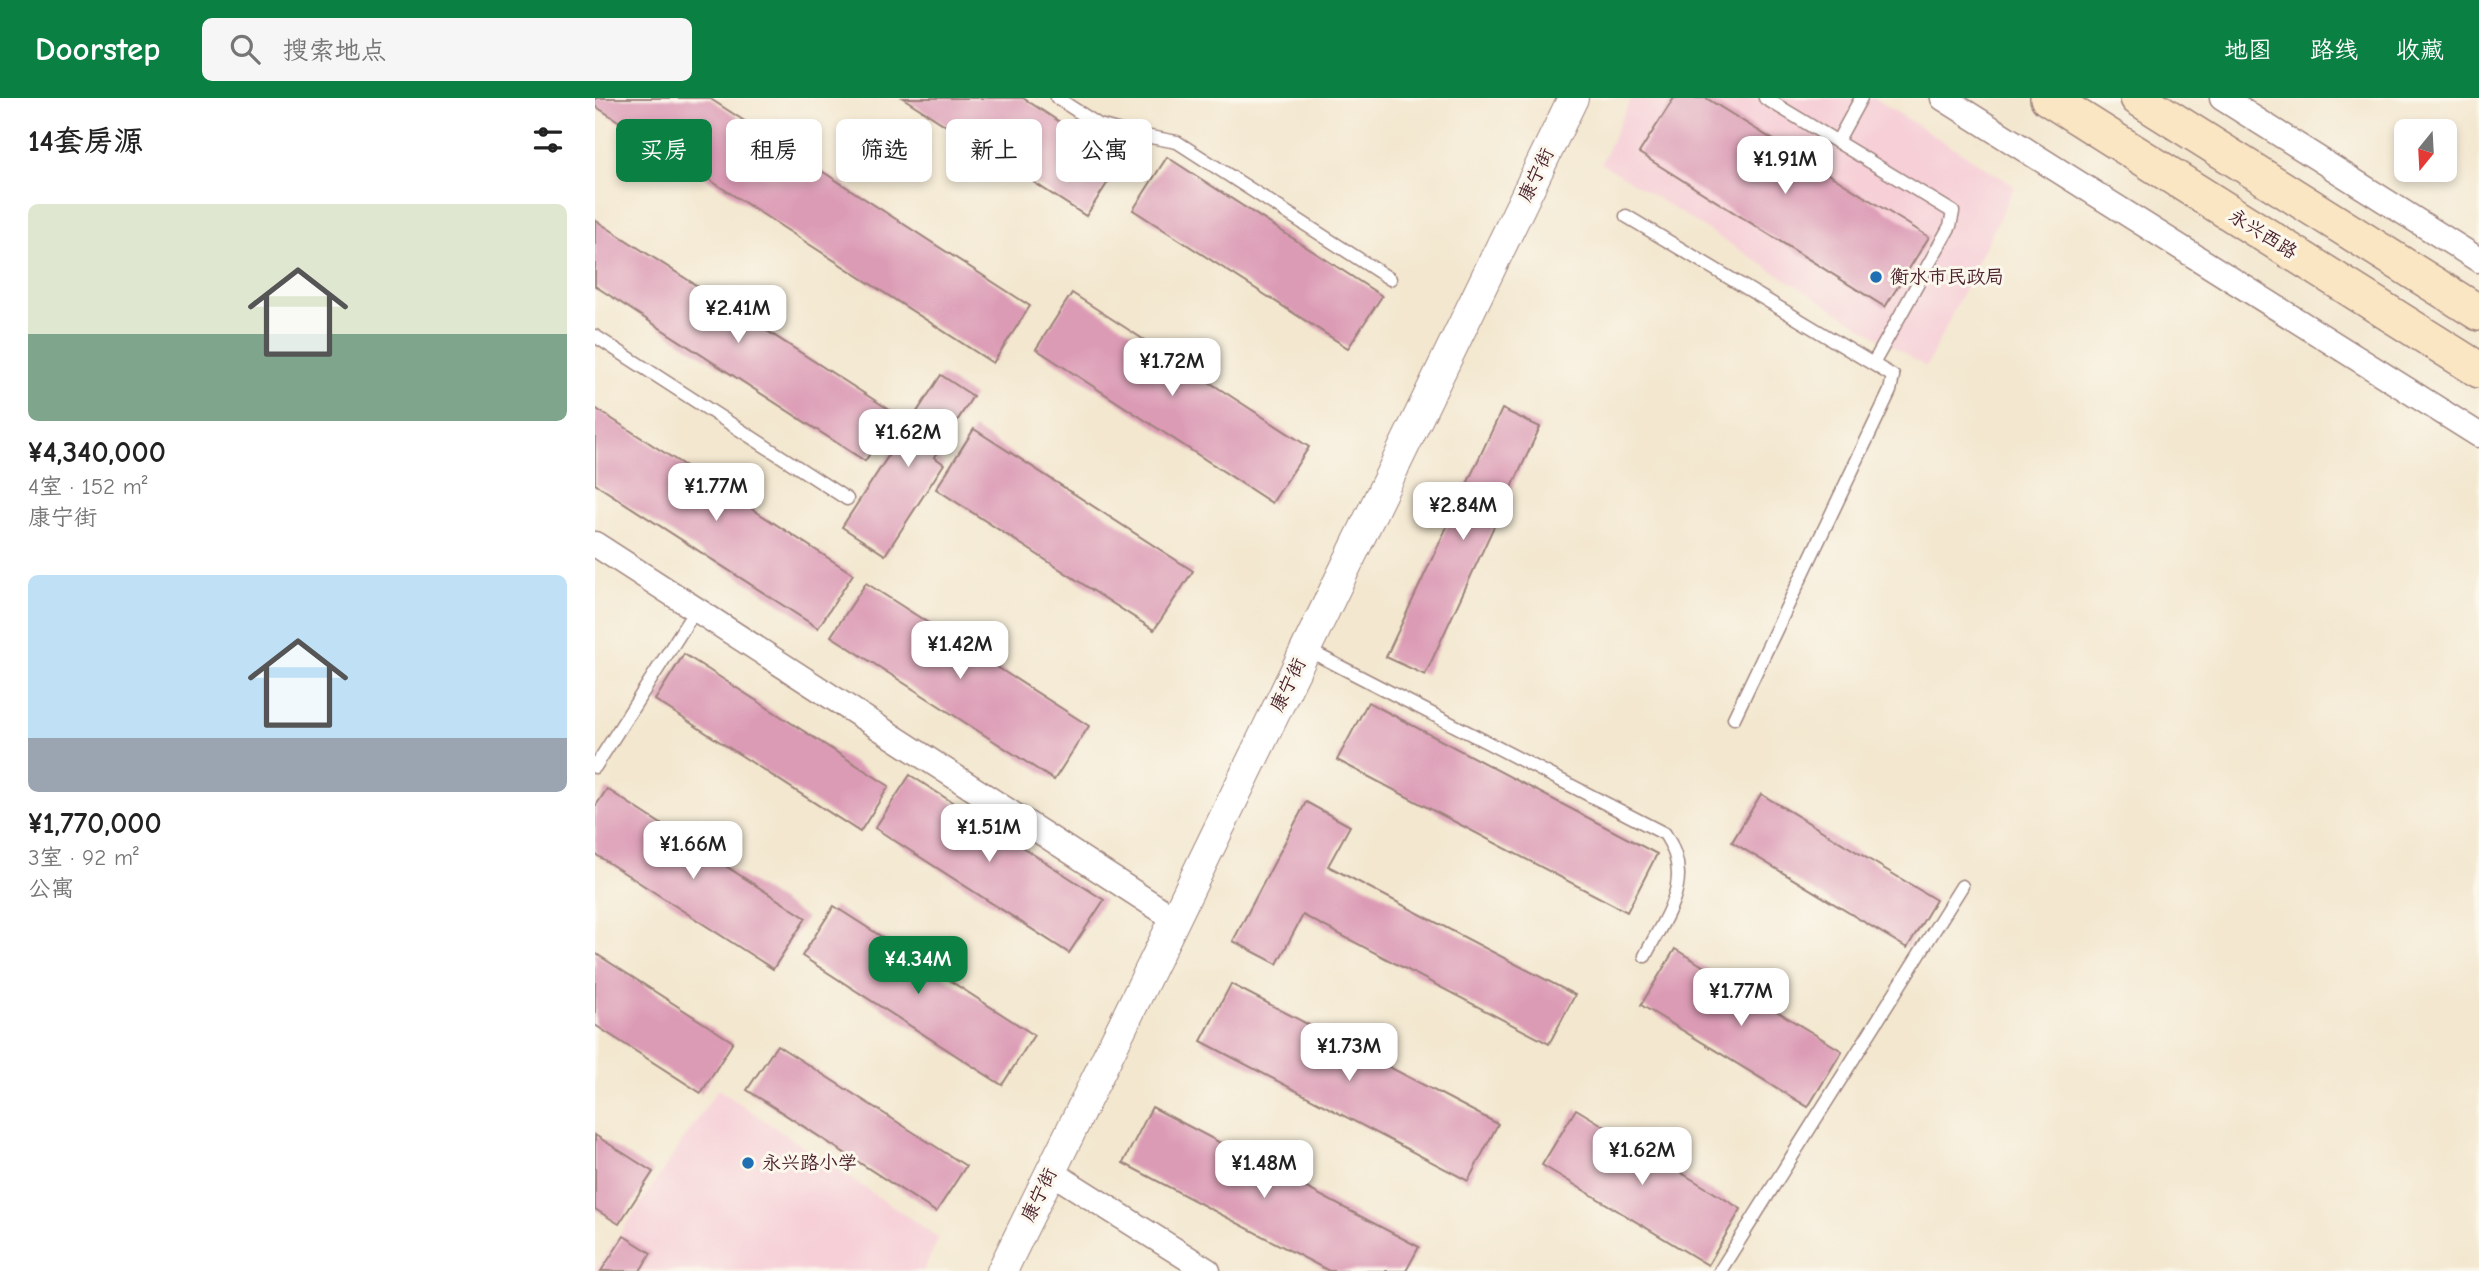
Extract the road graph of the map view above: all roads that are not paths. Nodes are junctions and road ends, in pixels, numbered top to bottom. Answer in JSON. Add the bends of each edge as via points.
{"nodes":[{"id":1,"x":1057,"y":98,"type":"edge"},
{"id":2,"x":1573,"y":98,"type":"edge"},
{"id":3,"x":1765,"y":98,"type":"edge"},
{"id":4,"x":1861,"y":98,"type":"edge"},
{"id":5,"x":1943,"y":98,"type":"edge"},
{"id":6,"x":2048,"y":98,"type":"edge"},
{"id":7,"x":2138,"y":98,"type":"edge"},
{"id":8,"x":2223,"y":98,"type":"edge"},
{"id":9,"x":1837,"y":142,"type":"junction"},
{"id":10,"x":1626,"y":216,"type":"dead end"},
{"id":11,"x":2479,"y":260,"type":"edge"},
{"id":12,"x":1390,"y":279,"type":"dead end"},
{"id":13,"x":2479,"y":313,"type":"edge"},
{"id":14,"x":595,"y":336,"type":"edge"},
{"id":15,"x":1873,"y":363,"type":"junction"},
{"id":16,"x":2479,"y":370,"type":"edge"},
{"id":17,"x":2479,"y":435,"type":"edge"},
{"id":18,"x":847,"y":499,"type":"dead end"},
{"id":19,"x":595,"y":544,"type":"edge"},
{"id":20,"x":696,"y":609,"type":"junction"},
{"id":21,"x":1306,"y":649,"type":"junction"},
{"id":22,"x":1734,"y":718,"type":"dead end"},
{"id":23,"x":595,"y":767,"type":"edge"},
{"id":24,"x":1962,"y":886,"type":"dead end"},
{"id":25,"x":1175,"y":919,"type":"junction"},
{"id":26,"x":1645,"y":956,"type":"dead end"},
{"id":27,"x":1051,"y":1172,"type":"junction"},
{"id":28,"x":1002,"y":1271,"type":"edge"},
{"id":29,"x":1208,"y":1271,"type":"edge"},
{"id":30,"x":1720,"y":1271,"type":"edge"}],
"edges":[{"from":1,"to":12,"type":"lane","via":[[1100,125],[1177,142]]},
{"from":2,"to":21,"type":"street","name":"康宁街"},
{"from":3,"to":9,"type":"lane"},
{"from":4,"to":9,"type":"lane"},
{"from":5,"to":17,"type":"street"},
{"from":6,"to":16,"type":"main road","name":"永兴西路"},
{"from":7,"to":13,"type":"main road"},
{"from":8,"to":11,"type":"street"},
{"from":9,"to":15,"type":"lane","via":[[1953,212],[1950,226]]},
{"from":10,"to":15,"type":"lane"},
{"from":14,"to":18,"type":"lane"},
{"from":15,"to":22,"type":"lane","via":[[1893,376],[1890,391]]},
{"from":19,"to":20,"type":"street"},
{"from":20,"to":23,"type":"lane"},
{"from":20,"to":25,"type":"street"},
{"from":21,"to":25,"type":"street","name":"康宁街"},
{"from":21,"to":26,"type":"lane","via":[[1665,834],[1675,850],[1679,870],[1677,894]]},
{"from":24,"to":30,"type":"lane"},
{"from":25,"to":27,"type":"street","name":"康宁街"},
{"from":27,"to":28,"type":"street","name":"康宁街"},
{"from":27,"to":29,"type":"street"}]}
